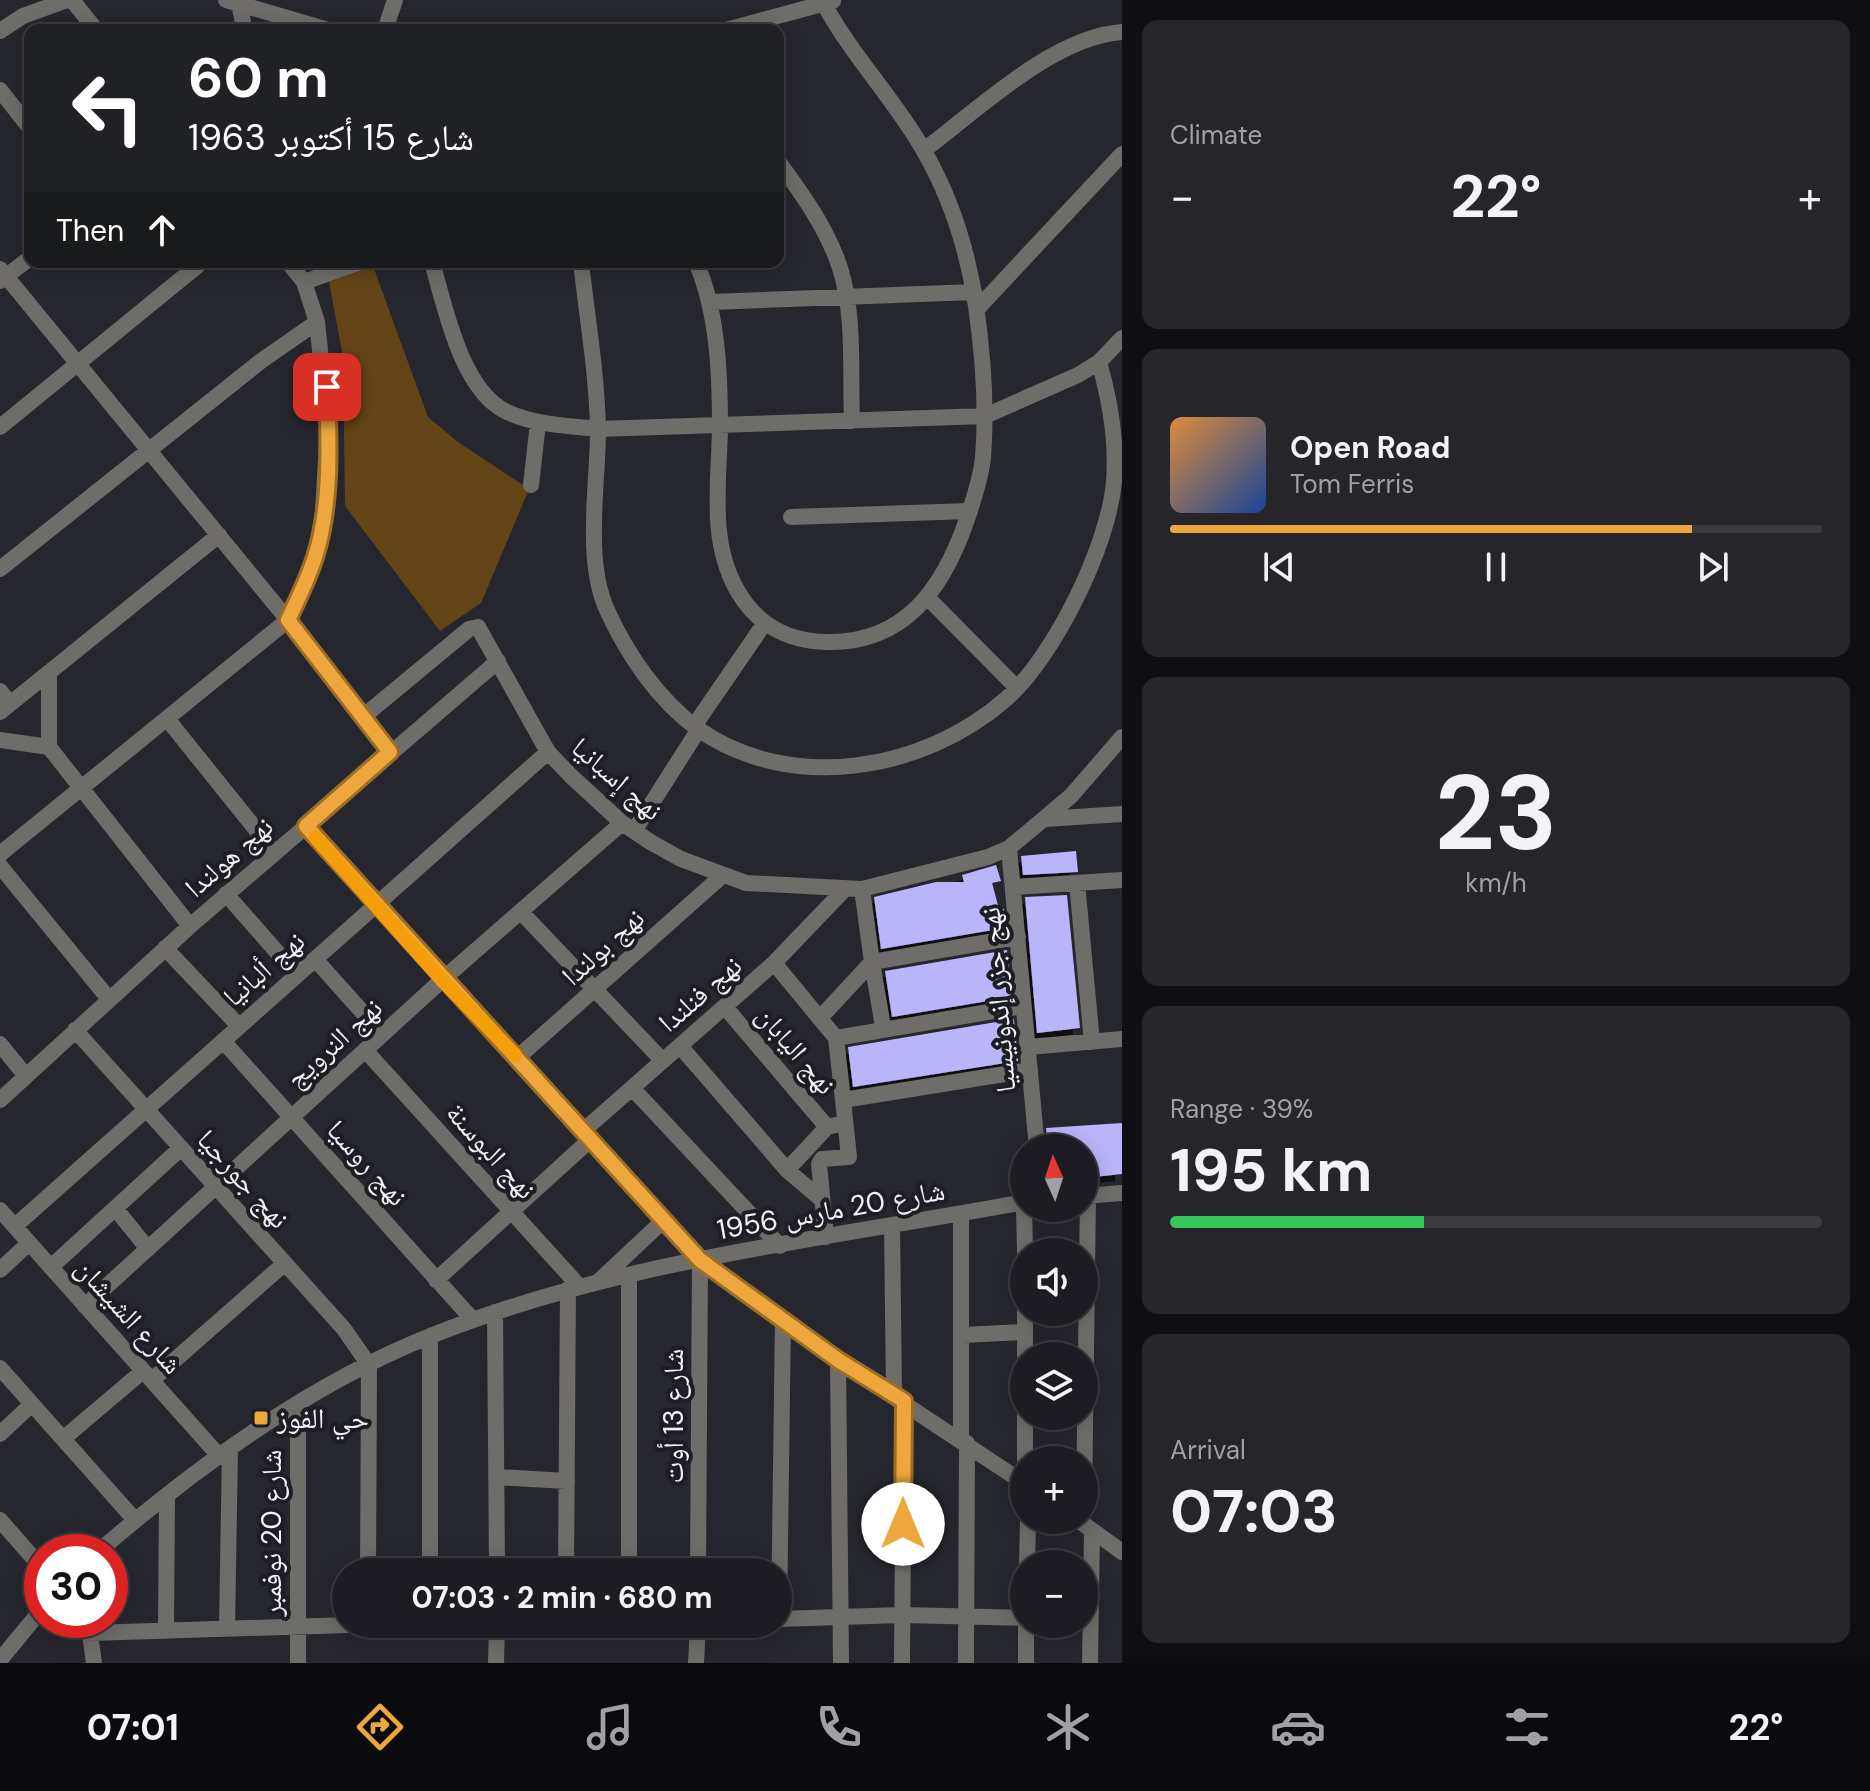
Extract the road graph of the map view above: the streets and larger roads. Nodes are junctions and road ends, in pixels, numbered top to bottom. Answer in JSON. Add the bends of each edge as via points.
{"nodes":[{"id":1,"x":70,"y":0,"type":"edge"},
{"id":2,"x":395,"y":0,"type":"edge"},
{"id":3,"x":827,"y":1,"type":"edge"},
{"id":4,"x":232,"y":3,"type":"edge"},
{"id":5,"x":91,"y":24,"type":"edge"},
{"id":6,"x":242,"y":24,"type":"edge"},
{"id":7,"x":307,"y":24,"type":"edge"},
{"id":8,"x":387,"y":24,"type":"edge"},
{"id":9,"x":747,"y":24,"type":"edge"},
{"id":10,"x":0,"y":31,"type":"edge"},
{"id":11,"x":1122,"y":32,"type":"edge"},
{"id":12,"x":0,"y":90,"type":"edge"},
{"id":13,"x":24,"y":120,"type":"edge"},
{"id":14,"x":924,"y":150,"type":"junction"},
{"id":15,"x":1122,"y":154,"type":"edge"},
{"id":16,"x":784,"y":170,"type":"edge"},
{"id":17,"x":24,"y":262,"type":"edge"},
{"id":18,"x":195,"y":268,"type":"edge"},
{"id":19,"x":294,"y":268,"type":"edge"},
{"id":20,"x":344,"y":268,"type":"edge"},
{"id":21,"x":434,"y":268,"type":"edge"},
{"id":22,"x":582,"y":268,"type":"edge"},
{"id":23,"x":698,"y":268,"type":"edge"},
{"id":24,"x":2,"y":276,"type":"edge"},
{"id":25,"x":304,"y":282,"type":"junction"},
{"id":26,"x":846,"y":297,"type":"junction"},
{"id":27,"x":975,"y":300,"type":"junction"},
{"id":28,"x":711,"y":302,"type":"junction"},
{"id":29,"x":317,"y":322,"type":"junction"},
{"id":30,"x":1122,"y":338,"type":"edge"},
{"id":31,"x":1099,"y":362,"type":"junction"},
{"id":32,"x":78,"y":364,"type":"junction"},
{"id":33,"x":985,"y":416,"type":"junction"},
{"id":34,"x":852,"y":421,"type":"junction"},
{"id":35,"x":538,"y":423,"type":"junction"},
{"id":36,"x":720,"y":426,"type":"junction"},
{"id":37,"x":0,"y":427,"type":"edge"},
{"id":38,"x":598,"y":429,"type":"junction"},
{"id":39,"x":148,"y":450,"type":"junction"},
{"id":40,"x":1118,"y":482,"type":"edge"},
{"id":41,"x":531,"y":485,"type":"dead end"},
{"id":42,"x":970,"y":511,"type":"junction"},
{"id":43,"x":791,"y":517,"type":"dead end"},
{"id":44,"x":219,"y":535,"type":"junction"},
{"id":45,"x":0,"y":569,"type":"edge"},
{"id":46,"x":928,"y":598,"type":"junction"},
{"id":47,"x":288,"y":620,"type":"junction"},
{"id":48,"x":764,"y":624,"type":"junction"},
{"id":49,"x":498,"y":661,"type":"junction"},
{"id":50,"x":49,"y":675,"type":"junction"},
{"id":51,"x":1016,"y":687,"type":"junction"},
{"id":52,"x":3,"y":702,"type":"edge"},
{"id":53,"x":364,"y":716,"type":"junction"},
{"id":54,"x":168,"y":720,"type":"junction"},
{"id":55,"x":697,"y":728,"type":"junction"},
{"id":56,"x":0,"y":740,"type":"edge"},
{"id":57,"x":1120,"y":743,"type":"edge"},
{"id":58,"x":49,"y":747,"type":"junction"},
{"id":59,"x":390,"y":752,"type":"junction"},
{"id":60,"x":548,"y":752,"type":"junction"},
{"id":61,"x":81,"y":789,"type":"junction"},
{"id":62,"x":1122,"y":814,"type":"edge"},
{"id":63,"x":1045,"y":819,"type":"junction"},
{"id":64,"x":306,"y":826,"type":"junction"},
{"id":65,"x":628,"y":827,"type":"junction"},
{"id":66,"x":1009,"y":848,"type":"junction"},
{"id":67,"x":274,"y":852,"type":"junction"},
{"id":68,"x":0,"y":854,"type":"edge"},
{"id":69,"x":0,"y":866,"type":"edge"},
{"id":70,"x":723,"y":875,"type":"junction"},
{"id":71,"x":1122,"y":880,"type":"edge"},
{"id":72,"x":1077,"y":883,"type":"junction"},
{"id":73,"x":1014,"y":887,"type":"junction"},
{"id":74,"x":853,"y":889,"type":"junction"},
{"id":75,"x":226,"y":894,"type":"junction"},
{"id":76,"x":376,"y":907,"type":"junction"},
{"id":77,"x":521,"y":912,"type":"junction"},
{"id":78,"x":190,"y":926,"type":"junction"},
{"id":79,"x":1018,"y":937,"type":"junction"},
{"id":80,"x":165,"y":948,"type":"junction"},
{"id":81,"x":315,"y":959,"type":"junction"},
{"id":82,"x":872,"y":962,"type":"junction"},
{"id":83,"x":774,"y":963,"type":"junction"},
{"id":84,"x":297,"y":975,"type":"junction"},
{"id":85,"x":442,"y":980,"type":"junction"},
{"id":86,"x":596,"y":988,"type":"junction"},
{"id":87,"x":109,"y":999,"type":"junction"},
{"id":88,"x":1023,"y":1006,"type":"junction"},
{"id":89,"x":725,"y":1007,"type":"junction"},
{"id":90,"x":820,"y":1018,"type":"junction"},
{"id":91,"x":239,"y":1026,"type":"junction"},
{"id":92,"x":883,"y":1027,"type":"junction"},
{"id":93,"x":75,"y":1030,"type":"junction"},
{"id":94,"x":382,"y":1034,"type":"junction"},
{"id":95,"x":836,"y":1038,"type":"junction"},
{"id":96,"x":1122,"y":1039,"type":"edge"},
{"id":97,"x":223,"y":1041,"type":"junction"},
{"id":98,"x":1092,"y":1042,"type":"junction"},
{"id":99,"x":0,"y":1044,"type":"edge"},
{"id":100,"x":680,"y":1046,"type":"junction"},
{"id":101,"x":1028,"y":1047,"type":"junction"},
{"id":102,"x":365,"y":1050,"type":"junction"},
{"id":103,"x":517,"y":1058,"type":"junction"},
{"id":104,"x":663,"y":1061,"type":"junction"},
{"id":105,"x":1030,"y":1070,"type":"junction"},
{"id":106,"x":26,"y":1076,"type":"junction"},
{"id":107,"x":632,"y":1088,"type":"junction"},
{"id":108,"x":0,"y":1100,"type":"edge"},
{"id":109,"x":843,"y":1100,"type":"junction"},
{"id":110,"x":147,"y":1110,"type":"junction"},
{"id":111,"x":290,"y":1117,"type":"junction"},
{"id":112,"x":846,"y":1123,"type":"junction"},
{"id":113,"x":827,"y":1127,"type":"junction"},
{"id":114,"x":1036,"y":1134,"type":"edge"},
{"id":115,"x":587,"y":1135,"type":"junction"},
{"id":116,"x":181,"y":1148,"type":"junction"},
{"id":117,"x":787,"y":1170,"type":"junction"},
{"id":118,"x":215,"y":1187,"type":"junction"},
{"id":119,"x":1122,"y":1193,"type":"edge"},
{"id":120,"x":1098,"y":1195,"type":"edge"},
{"id":121,"x":822,"y":1200,"type":"junction"},
{"id":122,"x":1010,"y":1207,"type":"edge"},
{"id":123,"x":115,"y":1208,"type":"junction"},
{"id":124,"x":0,"y":1210,"type":"edge"},
{"id":125,"x":511,"y":1213,"type":"junction"},
{"id":126,"x":961,"y":1214,"type":"junction"},
{"id":127,"x":664,"y":1220,"type":"junction"},
{"id":128,"x":1086,"y":1222,"type":"edge"},
{"id":129,"x":15,"y":1226,"type":"junction"},
{"id":130,"x":892,"y":1226,"type":"junction"},
{"id":131,"x":826,"y":1237,"type":"junction"},
{"id":132,"x":29,"y":1243,"type":"junction"},
{"id":133,"x":780,"y":1246,"type":"junction"},
{"id":134,"x":148,"y":1249,"type":"junction"},
{"id":135,"x":700,"y":1260,"type":"junction"},
{"id":136,"x":284,"y":1264,"type":"junction"},
{"id":137,"x":51,"y":1267,"type":"junction"},
{"id":138,"x":0,"y":1270,"type":"edge"},
{"id":139,"x":629,"y":1275,"type":"junction"},
{"id":140,"x":436,"y":1280,"type":"junction"},
{"id":141,"x":599,"y":1281,"type":"junction"},
{"id":142,"x":574,"y":1287,"type":"junction"},
{"id":143,"x":85,"y":1306,"type":"junction"},
{"id":144,"x":495,"y":1312,"type":"junction"},
{"id":145,"x":783,"y":1318,"type":"junction"},
{"id":146,"x":473,"y":1320,"type":"junction"},
{"id":147,"x":1025,"y":1326,"type":"edge"},
{"id":148,"x":1025,"y":1332,"type":"junction"},
{"id":149,"x":962,"y":1335,"type":"junction"},
{"id":150,"x":430,"y":1336,"type":"junction"},
{"id":151,"x":1025,"y":1342,"type":"edge"},
{"id":152,"x":838,"y":1360,"type":"junction"},
{"id":153,"x":369,"y":1365,"type":"junction"},
{"id":154,"x":0,"y":1368,"type":"edge"},
{"id":155,"x":148,"y":1375,"type":"junction"},
{"id":156,"x":899,"y":1398,"type":"junction"},
{"id":157,"x":32,"y":1404,"type":"junction"},
{"id":158,"x":298,"y":1404,"type":"junction"},
{"id":159,"x":0,"y":1434,"type":"edge"},
{"id":160,"x":64,"y":1438,"type":"junction"},
{"id":161,"x":964,"y":1441,"type":"junction"},
{"id":162,"x":1084,"y":1446,"type":"edge"},
{"id":163,"x":225,"y":1453,"type":"junction"},
{"id":164,"x":1010,"y":1473,"type":"edge"},
{"id":165,"x":497,"y":1477,"type":"junction"},
{"id":166,"x":567,"y":1481,"type":"junction"},
{"id":167,"x":167,"y":1496,"type":"junction"},
{"id":168,"x":0,"y":1520,"type":"edge"},
{"id":169,"x":135,"y":1520,"type":"junction"},
{"id":170,"x":1098,"y":1532,"type":"edge"},
{"id":171,"x":119,"y":1534,"type":"edge"},
{"id":172,"x":1085,"y":1534,"type":"edge"},
{"id":173,"x":24,"y":1547,"type":"edge"},
{"id":174,"x":1122,"y":1552,"type":"edge"},
{"id":175,"x":368,"y":1558,"type":"edge"},
{"id":176,"x":430,"y":1558,"type":"edge"},
{"id":177,"x":497,"y":1558,"type":"edge"},
{"id":178,"x":566,"y":1558,"type":"edge"},
{"id":179,"x":629,"y":1558,"type":"edge"},
{"id":180,"x":698,"y":1558,"type":"edge"},
{"id":181,"x":780,"y":1558,"type":"edge"},
{"id":182,"x":902,"y":1615,"type":"junction"},
{"id":183,"x":840,"y":1617,"type":"junction"},
{"id":184,"x":967,"y":1618,"type":"junction"},
{"id":185,"x":1010,"y":1618,"type":"edge"},
{"id":186,"x":792,"y":1619,"type":"edge"},
{"id":187,"x":297,"y":1625,"type":"junction"},
{"id":188,"x":332,"y":1625,"type":"edge"},
{"id":189,"x":227,"y":1628,"type":"junction"},
{"id":190,"x":24,"y":1629,"type":"edge"},
{"id":191,"x":128,"y":1629,"type":"edge"},
{"id":192,"x":166,"y":1630,"type":"junction"},
{"id":193,"x":91,"y":1638,"type":"edge"},
{"id":194,"x":497,"y":1638,"type":"edge"},
{"id":195,"x":697,"y":1638,"type":"edge"},
{"id":196,"x":1026,"y":1638,"type":"edge"},
{"id":197,"x":1,"y":1654,"type":"edge"},
{"id":198,"x":94,"y":1663,"type":"edge"},
{"id":199,"x":298,"y":1663,"type":"edge"},
{"id":200,"x":496,"y":1663,"type":"edge"},
{"id":201,"x":696,"y":1663,"type":"edge"},
{"id":202,"x":841,"y":1663,"type":"edge"},
{"id":203,"x":902,"y":1663,"type":"edge"},
{"id":204,"x":966,"y":1663,"type":"edge"},
{"id":205,"x":1026,"y":1663,"type":"edge"},
{"id":206,"x":1090,"y":1663,"type":"edge"}],
"edges":[{"from":1,"to":5,"type":"street"},
{"from":1,"to":10,"type":"street","via":[[23,16]]},
{"from":2,"to":8,"type":"street"},
{"from":3,"to":9,"type":"street"},
{"from":3,"to":14,"type":"street"},
{"from":4,"to":6,"type":"street"},
{"from":4,"to":7,"type":"street"},
{"from":11,"to":14,"type":"street","via":[[1097,34],[1054,52]]},
{"from":12,"to":13,"type":"street"},
{"from":14,"to":27,"type":"street","via":[[964,245]]},
{"from":15,"to":27,"type":"street"},
{"from":16,"to":26,"type":"street","via":[[820,224]]},
{"from":17,"to":24,"type":"street"},
{"from":18,"to":32,"type":"street"},
{"from":19,"to":25,"type":"street"},
{"from":20,"to":25,"type":"street"},
{"from":21,"to":35,"type":"street","via":[[467,368],[505,411]]},
{"from":22,"to":38,"type":"street"},
{"from":23,"to":28,"type":"street"},
{"from":24,"to":32,"type":"street"},
{"from":25,"to":29,"type":"street"},
{"from":26,"to":27,"type":"street"},
{"from":26,"to":28,"type":"street"},
{"from":26,"to":34,"type":"street"},
{"from":27,"to":33,"type":"street"},
{"from":28,"to":36,"type":"street"},
{"from":29,"to":39,"type":"street"},
{"from":29,"to":47,"type":"street","via":[[328,422],[324,498],[316,555]]},
{"from":30,"to":31,"type":"street"},
{"from":31,"to":33,"type":"street"},
{"from":31,"to":40,"type":"street","via":[[1113,423]]},
{"from":32,"to":37,"type":"street"},
{"from":32,"to":39,"type":"street"},
{"from":33,"to":34,"type":"street"},
{"from":33,"to":42,"type":"street","via":[[983,460]]},
{"from":34,"to":36,"type":"street"},
{"from":35,"to":38,"type":"street"},
{"from":35,"to":41,"type":"street"},
{"from":36,"to":38,"type":"street"},
{"from":36,"to":48,"type":"street","via":[[722,557],[739,593]]},
{"from":38,"to":55,"type":"street","via":[[597,565],[606,607],[633,657]]},
{"from":39,"to":44,"type":"street"},
{"from":39,"to":45,"type":"street"},
{"from":40,"to":51,"type":"street","via":[[1065,620],[1044,656]]},
{"from":42,"to":43,"type":"street"},
{"from":42,"to":46,"type":"street","via":[[954,556]]},
{"from":44,"to":47,"type":"street"},
{"from":44,"to":50,"type":"street"},
{"from":46,"to":48,"type":"street","via":[[895,625],[849,641],[804,640]]},
{"from":46,"to":51,"type":"street"},
{"from":47,"to":53,"type":"street"},
{"from":47,"to":54,"type":"street"},
{"from":48,"to":55,"type":"street","name":"نهج النرويج"},
{"from":49,"to":53,"type":"street","name":"نهج إسبانيا","via":[[482,632],[473,627]]},
{"from":49,"to":59,"type":"street","name":"نهج هولندا"},
{"from":49,"to":60,"type":"street","name":"نهج إسبانيا"},
{"from":50,"to":52,"type":"street"},
{"from":50,"to":58,"type":"street"},
{"from":51,"to":55,"type":"street","via":[[959,732],[879,763],[784,763],[748,753]]},
{"from":53,"to":59,"type":"street"},
{"from":54,"to":61,"type":"street"},
{"from":54,"to":67,"type":"street"},
{"from":55,"to":65,"type":"street","name":"نهج النرويج"},
{"from":56,"to":58,"type":"street"},
{"from":57,"to":63,"type":"street","name":"نهج إسبانيا"},
{"from":58,"to":61,"type":"street"},
{"from":59,"to":64,"type":"street","name":"نهج هولندا"},
{"from":60,"to":65,"type":"street","name":"نهج إسبانيا"},
{"from":60,"to":76,"type":"street","name":"نهج ألبانيا"},
{"from":61,"to":68,"type":"street"},
{"from":61,"to":78,"type":"street"},
{"from":62,"to":63,"type":"street"},
{"from":63,"to":66,"type":"street","name":"نهج إسبانيا"},
{"from":64,"to":67,"type":"street","name":"نهج هولندا"},
{"from":64,"to":76,"type":"street"},
{"from":65,"to":70,"type":"street","name":"نهج إسبانيا","via":[[681,859]]},
{"from":65,"to":77,"type":"street","name":"نهج النرويج"},
{"from":66,"to":73,"type":"street","name":"نهج جزر إندونيسيا"},
{"from":66,"to":74,"type":"street","name":"نهج إسبانيا","via":[[945,870]]},
{"from":67,"to":75,"type":"street","name":"نهج هولندا"},
{"from":69,"to":87,"type":"street"},
{"from":70,"to":74,"type":"street","name":"نهج إسبانيا","via":[[766,886]]},
{"from":70,"to":86,"type":"street","name":"نهج بولندا"},
{"from":71,"to":72,"type":"street"},
{"from":72,"to":73,"type":"street"},
{"from":72,"to":98,"type":"street"},
{"from":73,"to":79,"type":"street","name":"نهج جزر إندونيسيا"},
{"from":74,"to":82,"type":"street"},
{"from":74,"to":83,"type":"street","name":"نهج فنلندا"},
{"from":75,"to":78,"type":"street","name":"نهج هولندا"},
{"from":75,"to":84,"type":"street"},
{"from":76,"to":81,"type":"street","name":"نهج ألبانيا"},
{"from":76,"to":85,"type":"street"},
{"from":77,"to":85,"type":"street","name":"نهج النرويج"},
{"from":77,"to":86,"type":"street"},
{"from":78,"to":80,"type":"street","name":"نهج هولندا"},
{"from":79,"to":82,"type":"street"},
{"from":79,"to":88,"type":"street","name":"نهج جزر إندونيسيا"},
{"from":80,"to":87,"type":"street","name":"نهج هولندا"},
{"from":80,"to":91,"type":"street"},
{"from":81,"to":84,"type":"street","name":"نهج ألبانيا"},
{"from":81,"to":94,"type":"street"},
{"from":82,"to":90,"type":"street"},
{"from":82,"to":92,"type":"street"},
{"from":83,"to":89,"type":"street","name":"نهج فنلندا"},
{"from":83,"to":90,"type":"street"},
{"from":84,"to":91,"type":"street","name":"نهج ألبانيا"},
{"from":85,"to":94,"type":"street","name":"نهج النرويج"},
{"from":85,"to":103,"type":"street"},
{"from":86,"to":103,"type":"street","name":"نهج بولندا"},
{"from":86,"to":104,"type":"street"},
{"from":87,"to":93,"type":"street","name":"نهج هولندا"},
{"from":88,"to":92,"type":"street"},
{"from":88,"to":101,"type":"street","name":"نهج جزر إندونيسيا"},
{"from":89,"to":100,"type":"street","name":"نهج فنلندا"},
{"from":89,"to":113,"type":"street","name":"نهج اليابان"},
{"from":90,"to":95,"type":"street"},
{"from":91,"to":97,"type":"street","name":"نهج ألبانيا"},
{"from":92,"to":95,"type":"street"},
{"from":93,"to":106,"type":"street","name":"نهج هولندا"},
{"from":93,"to":110,"type":"street","name":"نهج جورجيا"},
{"from":94,"to":102,"type":"street","name":"نهج النرويج"},
{"from":95,"to":109,"type":"street"},
{"from":96,"to":98,"type":"street"},
{"from":97,"to":110,"type":"street","name":"نهج ألبانيا"},
{"from":97,"to":111,"type":"street","name":"نهج روسيا"},
{"from":98,"to":101,"type":"street"},
{"from":99,"to":106,"type":"street"},
{"from":100,"to":104,"type":"street","name":"نهج فنلندا"},
{"from":100,"to":117,"type":"street"},
{"from":101,"to":105,"type":"street","name":"نهج جزر إندونيسيا"},
{"from":102,"to":111,"type":"street","name":"نهج النرويج"},
{"from":102,"to":125,"type":"street","name":"نهج البوسنة"},
{"from":103,"to":115,"type":"street"},
{"from":104,"to":107,"type":"street","name":"نهج فنلندا"},
{"from":105,"to":109,"type":"street"},
{"from":105,"to":114,"type":"street","name":"نهج جزر إندونيسيا"},
{"from":106,"to":108,"type":"street","name":"نهج هولندا"},
{"from":107,"to":115,"type":"street","name":"نهج فنلندا"},
{"from":107,"to":133,"type":"street"},
{"from":109,"to":112,"type":"street"},
{"from":110,"to":116,"type":"street","name":"نهج جورجيا"},
{"from":110,"to":129,"type":"street","name":"نهج ألبانيا"},
{"from":111,"to":118,"type":"street","name":"نهج النرويج"},
{"from":111,"to":140,"type":"street","name":"نهج روسيا"},
{"from":112,"to":113,"type":"street"},
{"from":112,"to":121,"type":"street","via":[[849,1157],[820,1161]]},
{"from":113,"to":117,"type":"street"},
{"from":115,"to":125,"type":"street","name":"نهج فنلندا"},
{"from":115,"to":127,"type":"street"},
{"from":116,"to":118,"type":"street","name":"نهج جورجيا"},
{"from":116,"to":123,"type":"street"},
{"from":117,"to":121,"type":"street"},
{"from":118,"to":134,"type":"street","name":"نهج النرويج"},
{"from":118,"to":136,"type":"street","name":"نهج جورجيا"},
{"from":119,"to":120,"type":"street"},
{"from":121,"to":131,"type":"street"},
{"from":122,"to":126,"type":"street","name":"شارع 20 مارس 1956"},
{"from":123,"to":134,"type":"street"},
{"from":123,"to":137,"type":"street"},
{"from":124,"to":129,"type":"street","name":"شارع الشيشان"},
{"from":125,"to":140,"type":"street","name":"نهج فنلندا"},
{"from":125,"to":142,"type":"street","name":"نهج البوسنة"},
{"from":126,"to":130,"type":"street","name":"شارع 20 مارس 1956"},
{"from":126,"to":149,"type":"street"},
{"from":127,"to":135,"type":"street"},
{"from":127,"to":141,"type":"street"},
{"from":128,"to":162,"type":"street"},
{"from":129,"to":132,"type":"street","name":"شارع الشيشان"},
{"from":130,"to":131,"type":"street","name":"شارع 20 مارس 1956"},
{"from":130,"to":156,"type":"street"},
{"from":131,"to":133,"type":"street","name":"شارع 20 مارس 1956"},
{"from":132,"to":137,"type":"street","name":"شارع الشيشان"},
{"from":132,"to":138,"type":"street"},
{"from":133,"to":135,"type":"street","name":"شارع 20 مارس 1956"},
{"from":134,"to":143,"type":"street","name":"نهج النرويج"},
{"from":135,"to":139,"type":"street","name":"شارع 20 مارس 1956"},
{"from":135,"to":145,"type":"street"},
{"from":135,"to":180,"type":"street","name":"شارع 13 أوت"},
{"from":136,"to":153,"type":"street","name":"نهج جورجيا","via":[[344,1329]]},
{"from":136,"to":155,"type":"street"},
{"from":137,"to":143,"type":"street","name":"شارع الشيشان"},
{"from":139,"to":141,"type":"street","name":"شارع 20 مارس 1956"},
{"from":139,"to":179,"type":"street"},
{"from":140,"to":146,"type":"street","name":"نهج روسيا"},
{"from":141,"to":142,"type":"street","name":"شارع 20 مارس 1956"},
{"from":142,"to":144,"type":"street","name":"شارع 20 مارس 1956"},
{"from":142,"to":166,"type":"street"},
{"from":143,"to":155,"type":"street","name":"شارع الشيشان"},
{"from":144,"to":146,"type":"street","name":"شارع 20 مارس 1956"},
{"from":144,"to":165,"type":"street"},
{"from":145,"to":152,"type":"street"},
{"from":145,"to":181,"type":"street"},
{"from":146,"to":150,"type":"street","name":"شارع 20 مارس 1956"},
{"from":147,"to":148,"type":"street"},
{"from":148,"to":149,"type":"street"},
{"from":148,"to":151,"type":"street"},
{"from":149,"to":161,"type":"street"},
{"from":150,"to":153,"type":"street","name":"شارع 20 مارس 1956"},
{"from":150,"to":176,"type":"street"},
{"from":152,"to":156,"type":"street"},
{"from":152,"to":183,"type":"street"},
{"from":153,"to":158,"type":"street","name":"شارع 20 مارس 1956"},
{"from":153,"to":175,"type":"street"},
{"from":154,"to":157,"type":"street"},
{"from":155,"to":160,"type":"street"},
{"from":155,"to":163,"type":"street","name":"شارع الشيشان"},
{"from":156,"to":161,"type":"street"},
{"from":156,"to":182,"type":"street"},
{"from":157,"to":159,"type":"street"},
{"from":157,"to":160,"type":"street"},
{"from":158,"to":163,"type":"street","name":"شارع 20 مارس 1956"},
{"from":158,"to":187,"type":"street","name":"شارع 20 نوفمبر"},
{"from":160,"to":169,"type":"street"},
{"from":161,"to":164,"type":"street"},
{"from":161,"to":184,"type":"street"},
{"from":163,"to":167,"type":"street","name":"شارع 20 مارس 1956"},
{"from":163,"to":189,"type":"street"},
{"from":165,"to":166,"type":"street"},
{"from":165,"to":177,"type":"street"},
{"from":166,"to":178,"type":"street"},
{"from":167,"to":169,"type":"street","name":"شارع 20 مارس 1956"},
{"from":167,"to":192,"type":"street"},
{"from":168,"to":173,"type":"street"},
{"from":169,"to":171,"type":"street","name":"شارع 20 مارس 1956"},
{"from":170,"to":174,"type":"street"},
{"from":172,"to":206,"type":"street"},
{"from":182,"to":183,"type":"street"},
{"from":182,"to":184,"type":"street"},
{"from":182,"to":203,"type":"street"},
{"from":183,"to":186,"type":"street"},
{"from":183,"to":202,"type":"street"},
{"from":184,"to":185,"type":"street"},
{"from":184,"to":204,"type":"street"},
{"from":187,"to":188,"type":"street"},
{"from":187,"to":189,"type":"street"},
{"from":187,"to":199,"type":"street","name":"شارع 20 نوفمبر"},
{"from":189,"to":192,"type":"street"},
{"from":190,"to":197,"type":"street"},
{"from":191,"to":192,"type":"street"},
{"from":193,"to":198,"type":"street"},
{"from":194,"to":200,"type":"street"},
{"from":195,"to":201,"type":"street"},
{"from":196,"to":205,"type":"street"}]}
